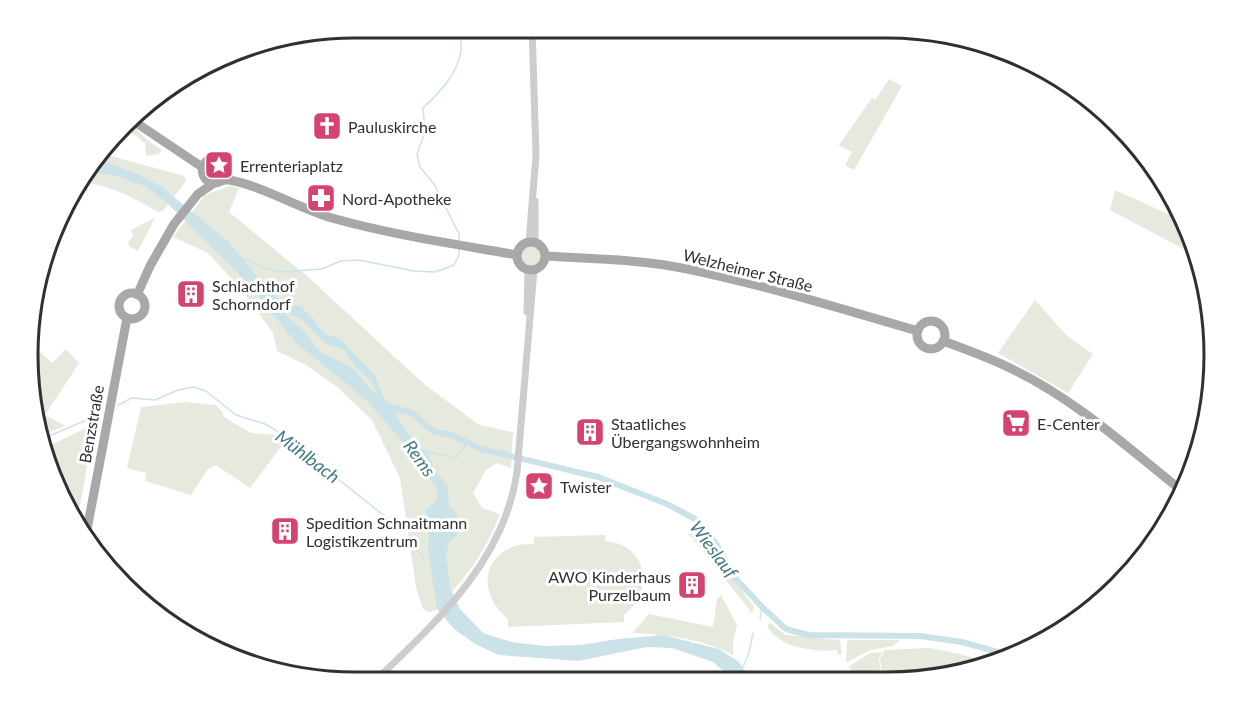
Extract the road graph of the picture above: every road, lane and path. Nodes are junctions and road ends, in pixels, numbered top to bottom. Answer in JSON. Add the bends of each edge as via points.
{"nodes":[{"id":1,"x":532,"y":38,"type":"edge"},
{"id":2,"x":137,"y":123,"type":"edge"},
{"id":3,"x":173,"y":146,"type":"junction"},
{"id":4,"x":209,"y":159,"type":"junction"},
{"id":5,"x":228,"y":169,"type":"junction"},
{"id":6,"x":203,"y":171,"type":"junction"},
{"id":7,"x":218,"y":182,"type":"junction"},
{"id":8,"x":262,"y":191,"type":"junction"},
{"id":9,"x":198,"y":194,"type":"junction"},
{"id":10,"x":532,"y":242,"type":"junction"},
{"id":11,"x":518,"y":252,"type":"junction"},
{"id":12,"x":544,"y":253,"type":"junction"},
{"id":13,"x":531,"y":270,"type":"junction"},
{"id":14,"x":137,"y":295,"type":"junction"},
{"id":15,"x":127,"y":318,"type":"junction"},
{"id":16,"x":919,"y":329,"type":"junction"},
{"id":17,"x":944,"y":338,"type":"junction"},
{"id":18,"x":1176,"y":486,"type":"edge"},
{"id":19,"x":88,"y":526,"type":"edge"},
{"id":20,"x":384,"y":672,"type":"edge"}],
"edges":[{"from":1,"to":10,"type":"street","via":[[537,155]]},
{"from":2,"to":3,"type":"main road"},
{"from":3,"to":4,"type":"main road"},
{"from":3,"to":6,"type":"main road"},
{"from":4,"to":5,"type":"main road","via":[[221,159]]},
{"from":4,"to":6,"type":"main road"},
{"from":5,"to":7,"type":"main road"},
{"from":5,"to":8,"type":"main road"},
{"from":6,"to":7,"type":"main road","via":[[207,180]]},
{"from":6,"to":9,"type":"main road","name":"Benzstraße"},
{"from":7,"to":8,"type":"main road","via":[[231,181]]},
{"from":7,"to":9,"type":"main road","name":"Benzstraße"},
{"from":8,"to":11,"type":"main road","via":[[330,217],[460,245]]},
{"from":9,"to":14,"type":"main road","name":"Benzstraße","via":[[174,224]]},
{"from":10,"to":11,"type":"main road"},
{"from":10,"to":12,"type":"main road"},
{"from":11,"to":13,"type":"main road","via":[[518,263]]},
{"from":12,"to":13,"type":"main road","via":[[542,265]]},
{"from":12,"to":16,"type":"main road","name":"Welzheimer Straße","via":[[686,269]]},
{"from":13,"to":20,"type":"street","via":[[517,472],[499,533],[487,558],[460,595]]},
{"from":14,"to":15,"type":"main road","name":"Benzstraße","via":[[144,309],[138,317]]},
{"from":14,"to":15,"type":"main road","name":"Benzstraße","via":[[121,299],[120,312]]},
{"from":15,"to":19,"type":"main road","name":"Benzstraße"},
{"from":16,"to":17,"type":"main road","via":[[927,322],[935,322],[942,327]]},
{"from":16,"to":17,"type":"main road","via":[[918,339],[927,348],[938,347]]},
{"from":17,"to":18,"type":"main road","via":[[1017,371],[1081,411]]}]}
